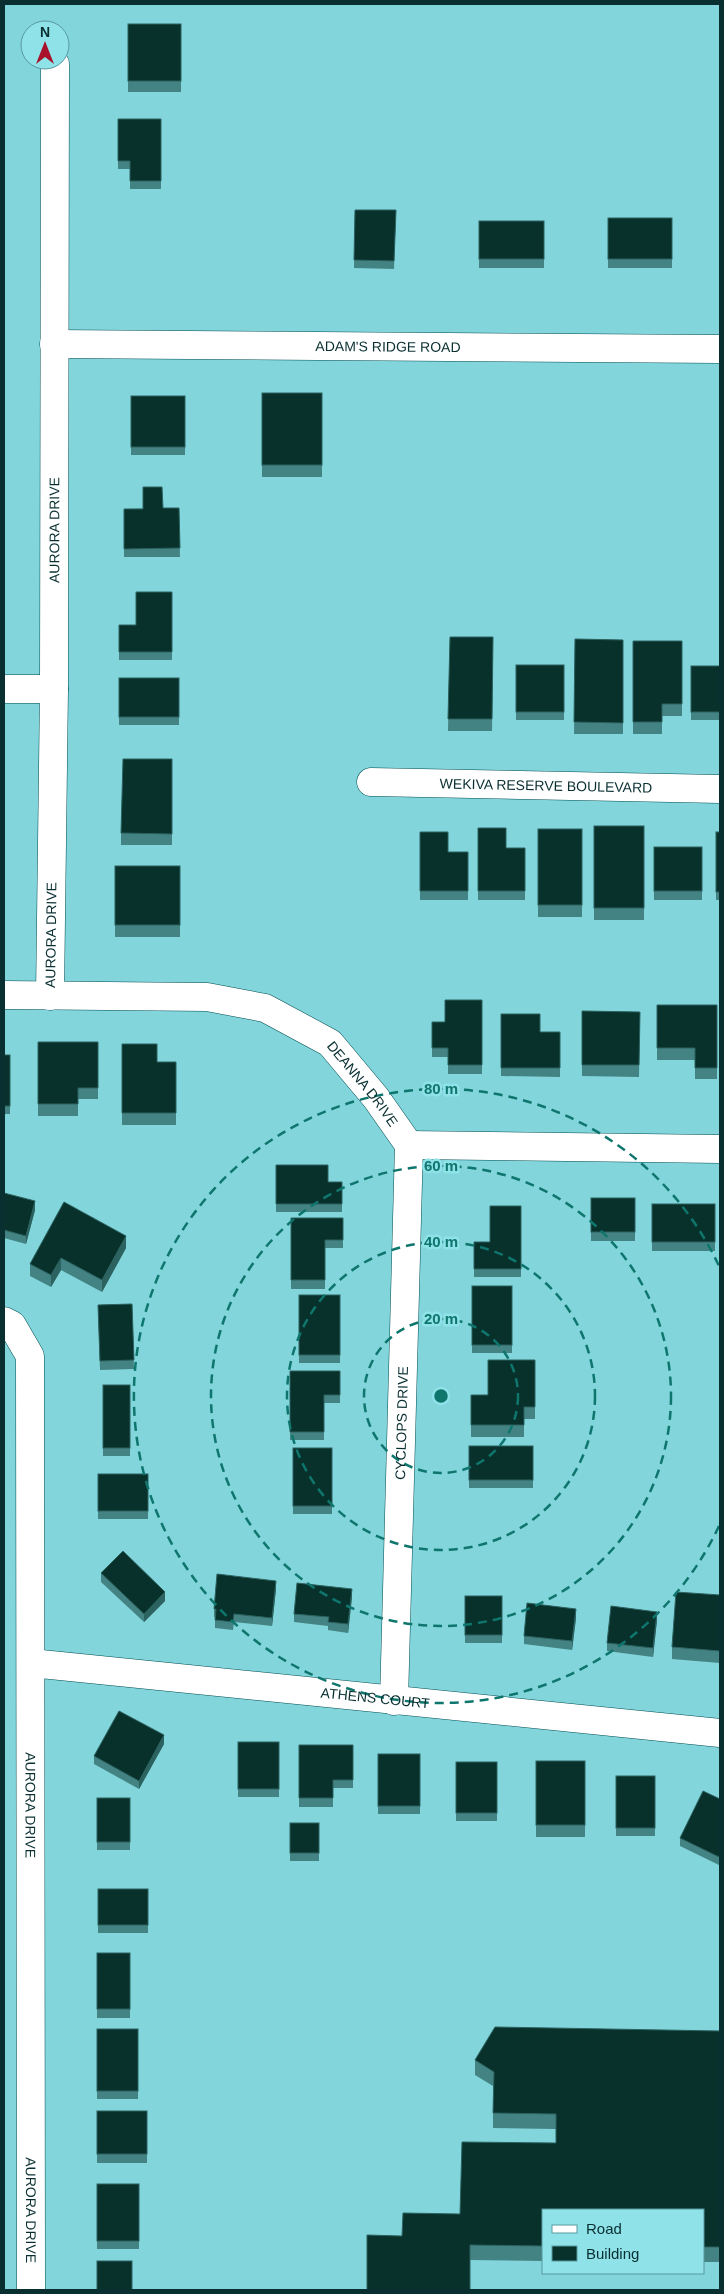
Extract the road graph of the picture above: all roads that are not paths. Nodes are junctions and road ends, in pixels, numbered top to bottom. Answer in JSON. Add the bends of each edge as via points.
{"nodes":[{"id":1,"x":55,"y":70,"type":"edge"},
{"id":2,"x":54,"y":344,"type":"junction"},
{"id":3,"x":720,"y":349,"type":"edge"},
{"id":4,"x":4,"y":689,"type":"edge"},
{"id":5,"x":54,"y":689,"type":"junction"},
{"id":6,"x":371,"y":782,"type":"dead end"},
{"id":7,"x":720,"y":789,"type":"edge"},
{"id":8,"x":4,"y":995,"type":"edge"},
{"id":9,"x":50,"y":996,"type":"junction"},
{"id":10,"x":409,"y":1145,"type":"junction"},
{"id":11,"x":720,"y":1150,"type":"edge"},
{"id":12,"x":8,"y":1323,"type":"edge"},
{"id":13,"x":31,"y":1663,"type":"junction"},
{"id":14,"x":394,"y":1702,"type":"junction"},
{"id":15,"x":720,"y":1733,"type":"edge"},
{"id":16,"x":31,"y":2290,"type":"edge"}],
"edges":[{"from":1,"to":2,"type":"street","name":"AURORA DRIVE"},
{"from":2,"to":3,"type":"street","name":"ADAM'S RIDGE ROAD"},
{"from":2,"to":5,"type":"street","name":"AURORA DRIVE"},
{"from":4,"to":5,"type":"street"},
{"from":5,"to":9,"type":"street","name":"AURORA DRIVE"},
{"from":6,"to":7,"type":"street","name":"WEKIVA RESERVE BOULEVARD"},
{"from":8,"to":9,"type":"street","name":"DEANNA DRIVE"},
{"from":9,"to":10,"type":"street","name":"DEANNA DRIVE","via":[[207,996],[265,1008],[330,1043],[376,1098]]},
{"from":10,"to":11,"type":"street"},
{"from":10,"to":14,"type":"street","name":"CYCLOPS DRIVE"},
{"from":12,"to":13,"type":"street","name":"AURORA DRIVE","via":[[30,1356]]},
{"from":13,"to":14,"type":"street","name":"ATHENS COURT"},
{"from":13,"to":16,"type":"street","name":"AURORA DRIVE"},
{"from":14,"to":15,"type":"street","name":"ATHENS COURT"}]}
